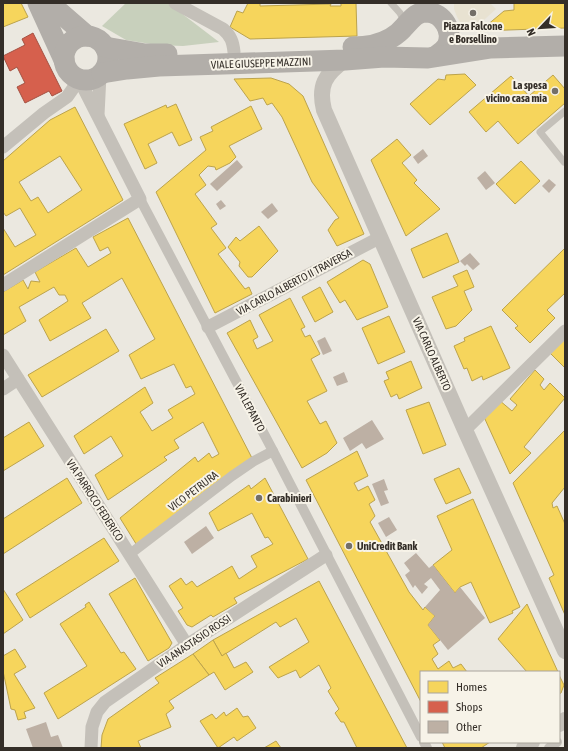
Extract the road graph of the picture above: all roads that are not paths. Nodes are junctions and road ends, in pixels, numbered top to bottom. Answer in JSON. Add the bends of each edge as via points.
{"nodes":[{"id":1,"x":38,"y":3,"type":"edge"},
{"id":2,"x":49,"y":3,"type":"edge"},
{"id":3,"x":174,"y":3,"type":"edge"},
{"id":4,"x":392,"y":3,"type":"edge"},
{"id":5,"x":416,"y":15,"type":"edge"},
{"id":6,"x":444,"y":18,"type":"edge"},
{"id":7,"x":87,"y":36,"type":"junction"},
{"id":8,"x":105,"y":46,"type":"junction"},
{"id":9,"x":565,"y":46,"type":"edge"},
{"id":10,"x":491,"y":48,"type":"junction"},
{"id":11,"x":234,"y":52,"type":"junction"},
{"id":12,"x":428,"y":56,"type":"junction"},
{"id":13,"x":64,"y":60,"type":"junction"},
{"id":14,"x":345,"y":60,"type":"junction"},
{"id":15,"x":101,"y":74,"type":"junction"},
{"id":16,"x":77,"y":78,"type":"junction"},
{"id":17,"x":565,"y":111,"type":"edge"},
{"id":18,"x":98,"y":117,"type":"junction"},
{"id":19,"x":3,"y":147,"type":"edge"},
{"id":20,"x":564,"y":162,"type":"dead end"},
{"id":21,"x":140,"y":199,"type":"junction"},
{"id":22,"x":380,"y":237,"type":"junction"},
{"id":23,"x":3,"y":285,"type":"edge"},
{"id":24,"x":208,"y":327,"type":"junction"},
{"id":25,"x":565,"y":331,"type":"edge"},
{"id":26,"x":3,"y":355,"type":"edge"},
{"id":27,"x":18,"y":379,"type":"junction"},
{"id":28,"x":3,"y":389,"type":"edge"},
{"id":29,"x":465,"y":430,"type":"junction"},
{"id":30,"x":273,"y":451,"type":"junction"},
{"id":31,"x":130,"y":554,"type":"junction"},
{"id":32,"x":326,"y":555,"type":"junction"},
{"id":33,"x":187,"y":645,"type":"junction"},
{"id":34,"x":565,"y":651,"type":"edge"},
{"id":35,"x":420,"y":735,"type":"edge"},
{"id":36,"x":91,"y":748,"type":"edge"}],
"edges":[{"from":1,"to":13,"type":"main road"},
{"from":2,"to":7,"type":"main road"},
{"from":3,"to":11,"type":"street","via":[[230,35]]},
{"from":4,"to":5,"type":"lane","via":[[400,14]]},
{"from":5,"to":6,"type":"main road","name":"VIALE GIUSEPPE MAZZINI","via":[[428,12]]},
{"from":5,"to":11,"type":"main road","name":"VIALE GIUSEPPE MAZZINI","via":[[398,33],[373,45]]},
{"from":5,"to":12,"type":"main road","via":[[404,33],[405,41],[413,53]]},
{"from":6,"to":10,"type":"main road","name":"VIALE GIUSEPPE MAZZINI","via":[[473,44]]},
{"from":6,"to":12,"type":"main road","via":[[449,38],[447,46],[442,52]]},
{"from":7,"to":8,"type":"main road","via":[[94,37]]},
{"from":7,"to":13,"type":"main road","via":[[79,37],[68,45],[64,52]]},
{"from":8,"to":11,"type":"main road","name":"VIALE GIUSEPPE MAZZINI","via":[[145,54]]},
{"from":8,"to":15,"type":"main road","via":[[108,60]]},
{"from":9,"to":10,"type":"main road","name":"VIALE GIUSEPPE MAZZINI"},
{"from":10,"to":12,"type":"main road","name":"VIALE GIUSEPPE MAZZINI"},
{"from":12,"to":14,"type":"main road","name":"VIALE GIUSEPPE MAZZINI"},
{"from":13,"to":16,"type":"main road","via":[[65,67]]},
{"from":14,"to":15,"type":"main road","name":"VIALE GIUSEPPE MAZZINI","via":[[151,67]]},
{"from":14,"to":22,"type":"street","name":"VIA CARLO ALBERTO","via":[[334,68],[327,78],[321,91],[321,100]]},
{"from":15,"to":16,"type":"main road","via":[[90,80]]},
{"from":15,"to":18,"type":"street","name":"VIA LEPANTO"},
{"from":16,"to":18,"type":"street"},
{"from":16,"to":19,"type":"street","via":[[74,88],[67,97]]},
{"from":17,"to":20,"type":"lane","via":[[540,132]]},
{"from":18,"to":21,"type":"street","name":"VIA LEPANTO"},
{"from":21,"to":23,"type":"street"},
{"from":21,"to":24,"type":"street","name":"VIA LEPANTO"},
{"from":22,"to":24,"type":"street","name":"VIA CARLO ALBERTO II TRAVERSA"},
{"from":22,"to":29,"type":"street","name":"VIA CARLO ALBERTO"},
{"from":24,"to":30,"type":"street","name":"VIA LEPANTO"},
{"from":25,"to":29,"type":"street"},
{"from":26,"to":27,"type":"street","name":"VIA PARROCO FEDERICO"},
{"from":27,"to":28,"type":"street"},
{"from":27,"to":31,"type":"street","name":"VIA PARROCO FEDERICO"},
{"from":29,"to":34,"type":"street","name":"VIA CARLO ALBERTO"},
{"from":30,"to":31,"type":"street","name":"VICO PETRURA","via":[[232,476]]},
{"from":30,"to":32,"type":"street","name":"VIA LEPANTO"},
{"from":31,"to":33,"type":"street","name":"VIA PARROCO FEDERICO"},
{"from":32,"to":33,"type":"street","name":"VIA ANASTASIO ROSSI"},
{"from":32,"to":35,"type":"street","name":"VIA LEPANTO"},
{"from":33,"to":36,"type":"street","name":"VIA ANASTASIO ROSSI","via":[[105,702],[95,717]]}]}
